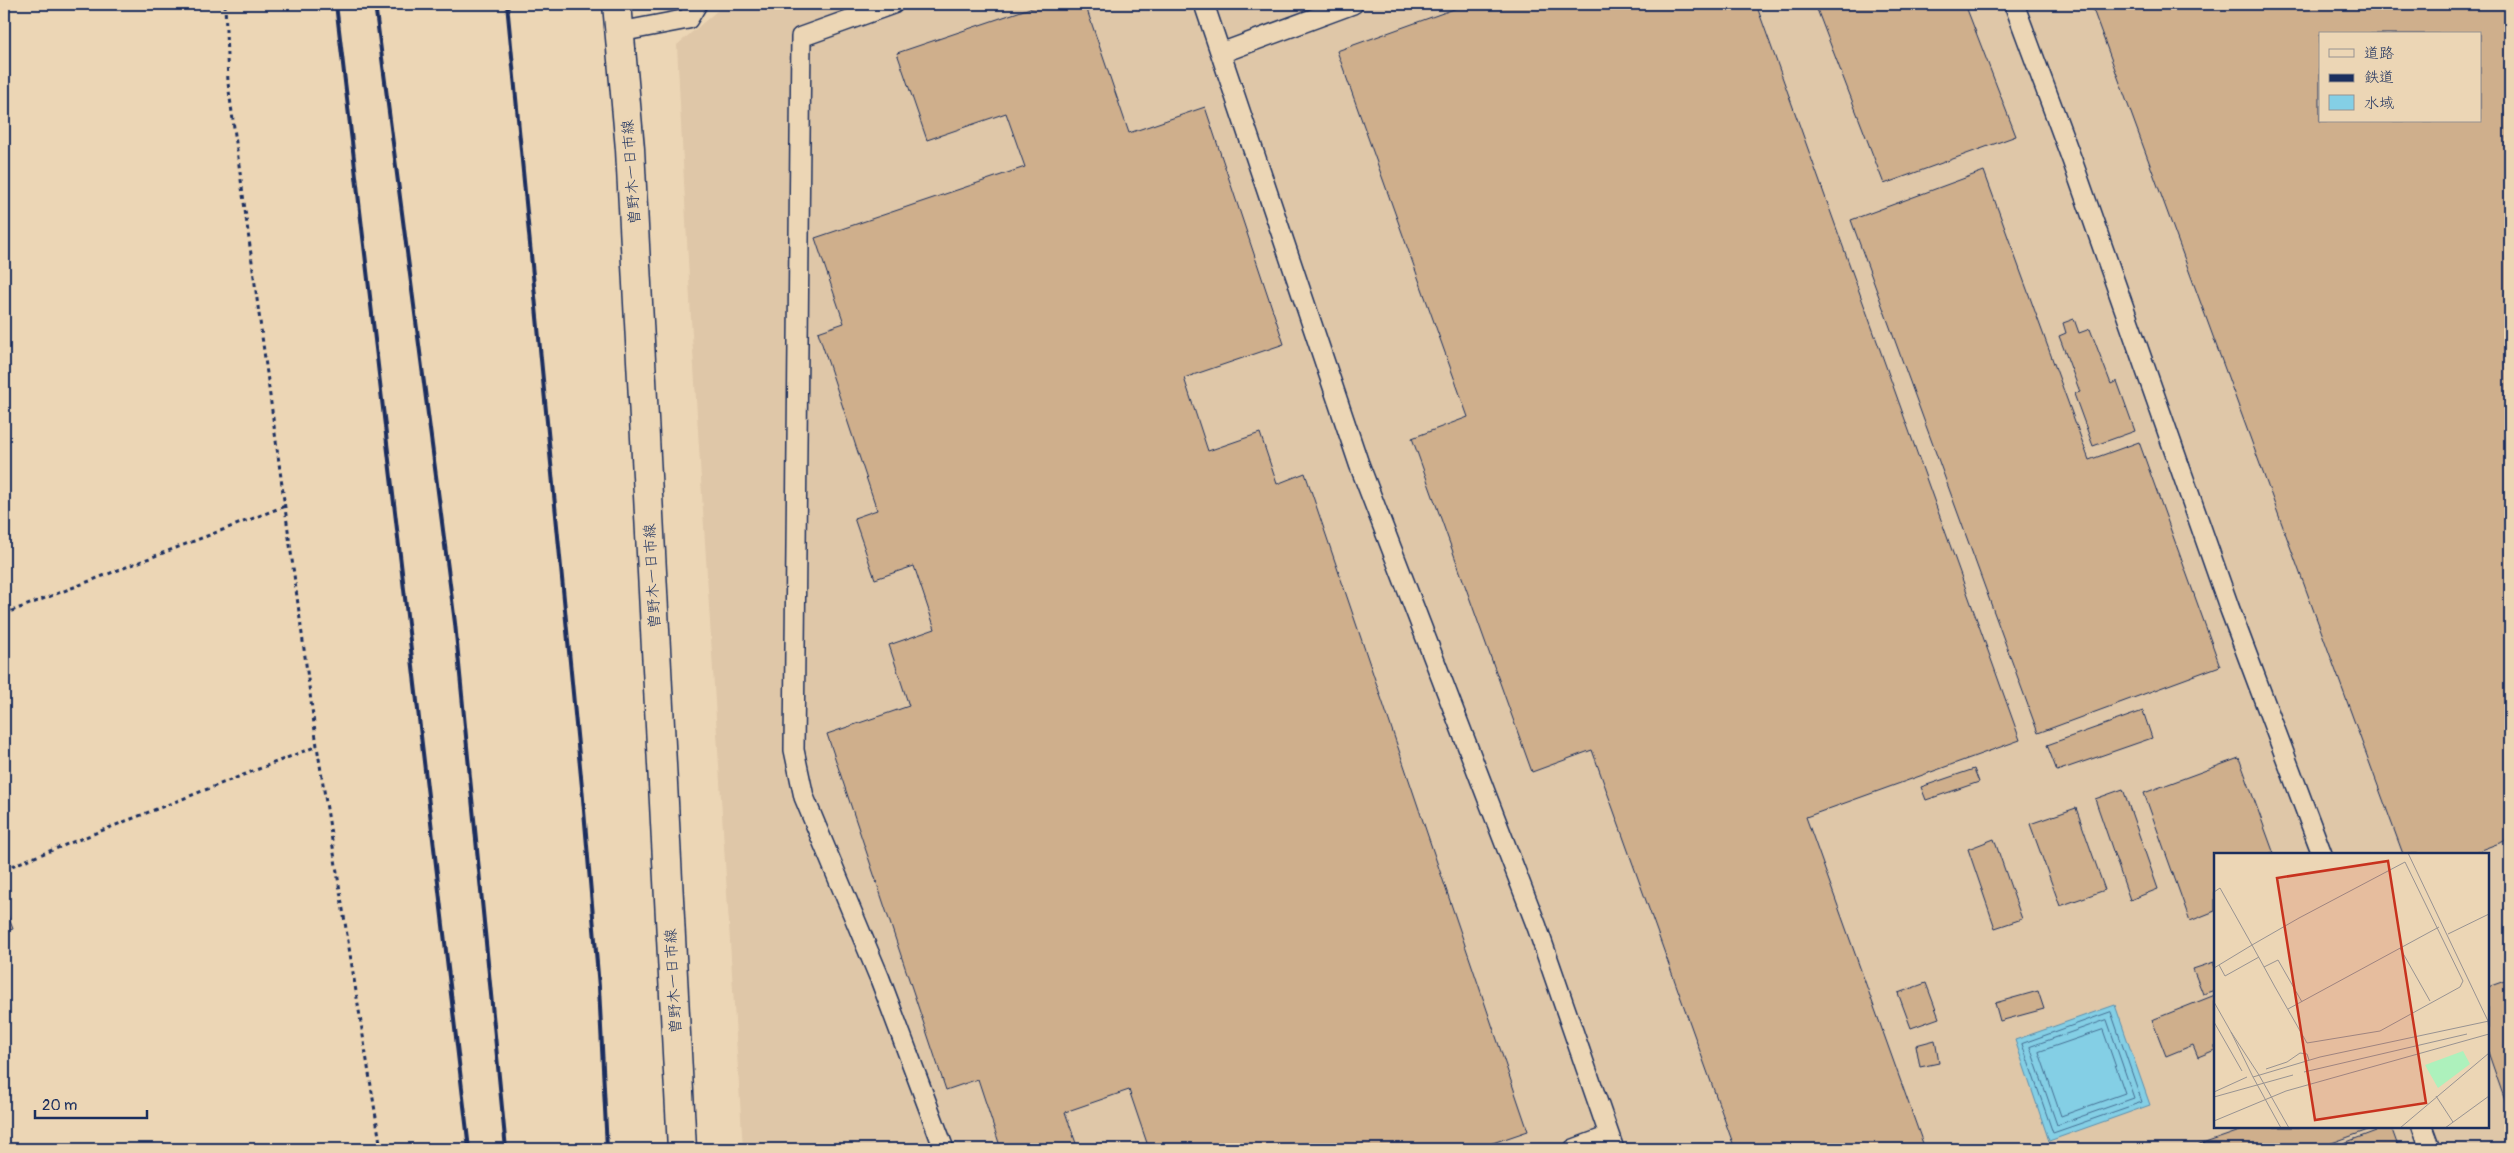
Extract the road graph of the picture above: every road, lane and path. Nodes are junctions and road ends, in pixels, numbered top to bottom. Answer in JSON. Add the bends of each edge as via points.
{"nodes":[{"id":1,"x":225,"y":4,"type":"edge"},
{"id":2,"x":618,"y":4,"type":"edge"},
{"id":3,"x":697,"y":4,"type":"edge"},
{"id":4,"x":893,"y":4,"type":"edge"},
{"id":5,"x":1204,"y":4,"type":"edge"},
{"id":6,"x":1353,"y":4,"type":"edge"},
{"id":7,"x":2014,"y":4,"type":"edge"},
{"id":8,"x":620,"y":32,"type":"junction"},
{"id":9,"x":1221,"y":53,"type":"junction"},
{"id":10,"x":285,"y":506,"type":"junction"},
{"id":11,"x":4,"y":614,"type":"edge"},
{"id":12,"x":318,"y":746,"type":"junction"},
{"id":13,"x":2322,"y":853,"type":"edge"},
{"id":14,"x":4,"y":869,"type":"edge"},
{"id":15,"x":2422,"y":1128,"type":"edge"},
{"id":16,"x":1612,"y":1143,"type":"edge"},
{"id":17,"x":381,"y":1149,"type":"edge"},
{"id":18,"x":682,"y":1149,"type":"edge"},
{"id":19,"x":944,"y":1149,"type":"edge"},
{"id":20,"x":1574,"y":1149,"type":"edge"},
{"id":21,"x":2430,"y":1149,"type":"edge"}],
"edges":[{"from":1,"to":10,"type":"path","via":[[228,83]]},
{"from":2,"to":8,"type":"main road","name":"曽野木一日市線"},
{"from":3,"to":8,"type":"lane","via":[[688,19]]},
{"from":4,"to":19,"type":"lane","via":[[802,37],[794,750],[804,797],[880,979]]},
{"from":5,"to":9,"type":"lane"},
{"from":6,"to":9,"type":"lane"},
{"from":7,"to":13,"type":"lane","via":[[2229,607]]},
{"from":8,"to":18,"type":"main road","name":"曽野木一日市線","via":[[630,149]]},
{"from":9,"to":16,"type":"lane","via":[[1359,464],[1537,927]]},
{"from":10,"to":11,"type":"path"},
{"from":10,"to":12,"type":"path"},
{"from":12,"to":14,"type":"path"},
{"from":12,"to":17,"type":"path"},
{"from":15,"to":21,"type":"lane"},
{"from":16,"to":20,"type":"lane"}]}
